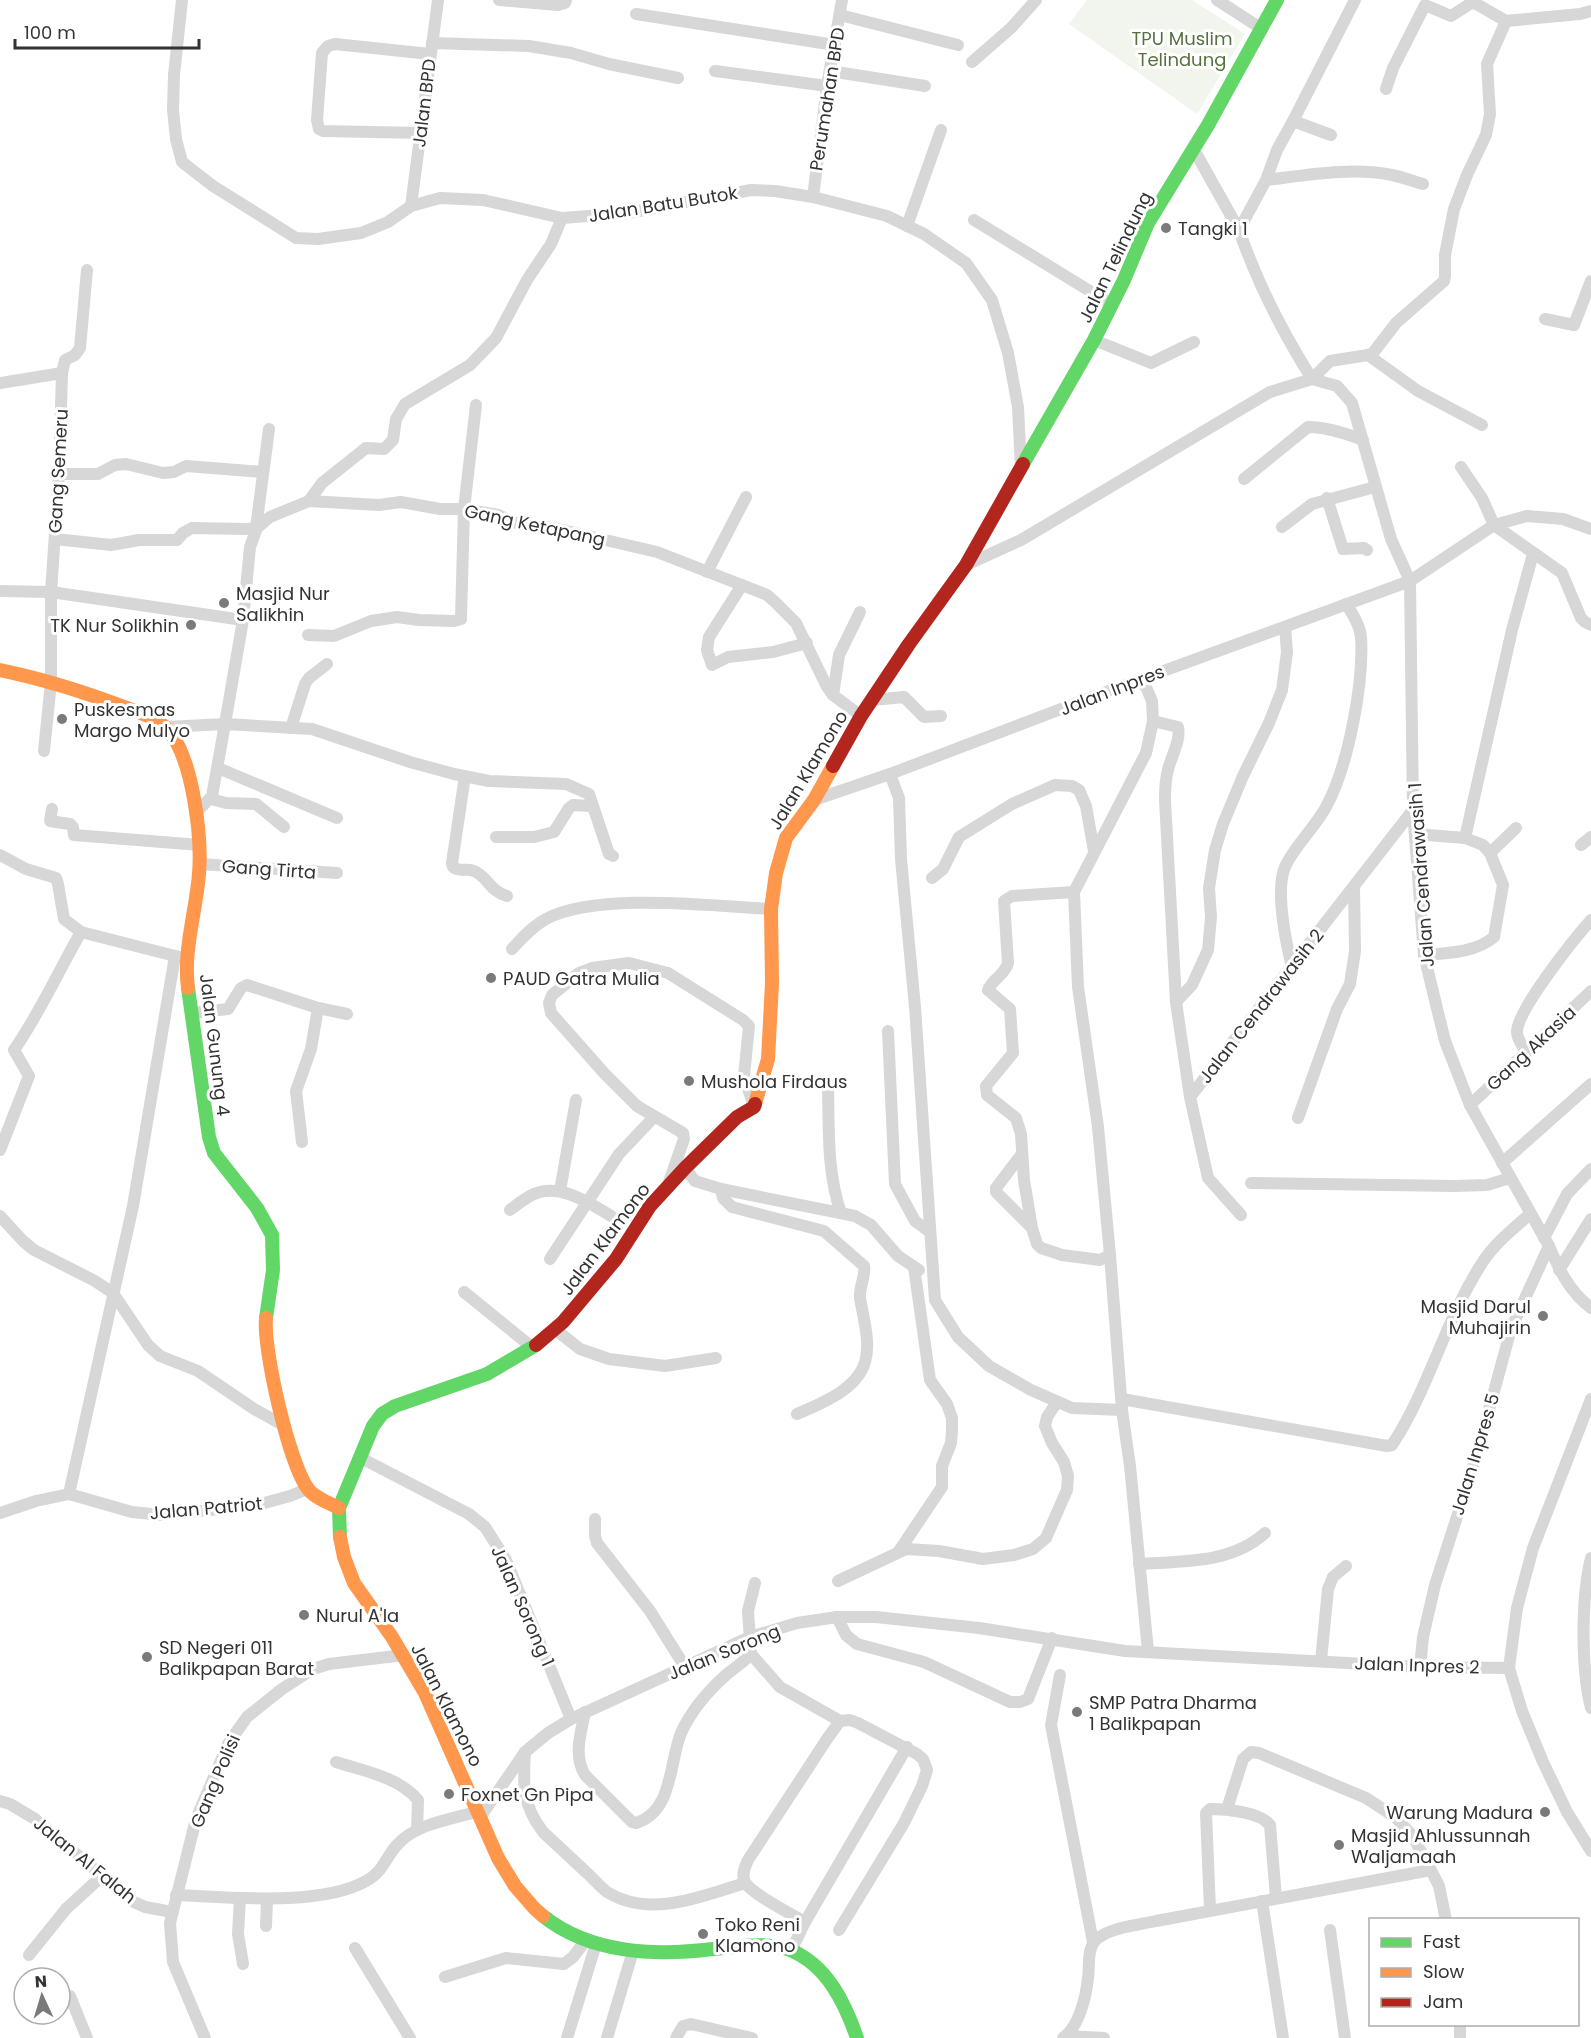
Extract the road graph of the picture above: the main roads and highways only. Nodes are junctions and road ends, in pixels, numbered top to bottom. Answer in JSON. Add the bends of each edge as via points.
{"nodes":[{"id":1,"x":1277,"y":0,"type":"edge"},
{"id":2,"x":1021,"y":468,"type":"joint"},
{"id":3,"x":0,"y":670,"type":"edge"},
{"id":4,"x":339,"y":1508,"type":"junction"},
{"id":5,"x":858,"y":2037,"type":"edge"}],
"edges":[{"from":1,"to":2,"type":"main road","name":"Jalan Telindung","via":[[1148,223],[1094,340]]},
{"from":2,"to":4,"type":"main road","name":"Jalan Klamono","via":[[966,566],[861,716],[814,800],[786,838],[771,909],[768,1059],[754,1107],[737,1117],[650,1206],[616,1259],[556,1330],[487,1374],[387,1410],[373,1426]]},
{"from":3,"to":4,"type":"main road","name":"Jalan Gunung 4","via":[[101,697],[147,716],[166,727],[184,756],[200,864],[181,958],[211,1145],[270,1228],[272,1268],[265,1335],[285,1426],[307,1489]]},
{"from":4,"to":5,"type":"main road","name":"Jalan Klamono","via":[[341,1547],[350,1575],[404,1655],[441,1726],[507,1875],[530,1905],[554,1926],[591,1942],[633,1951],[742,1947],[791,1951],[816,1967],[829,1982]]}]}
